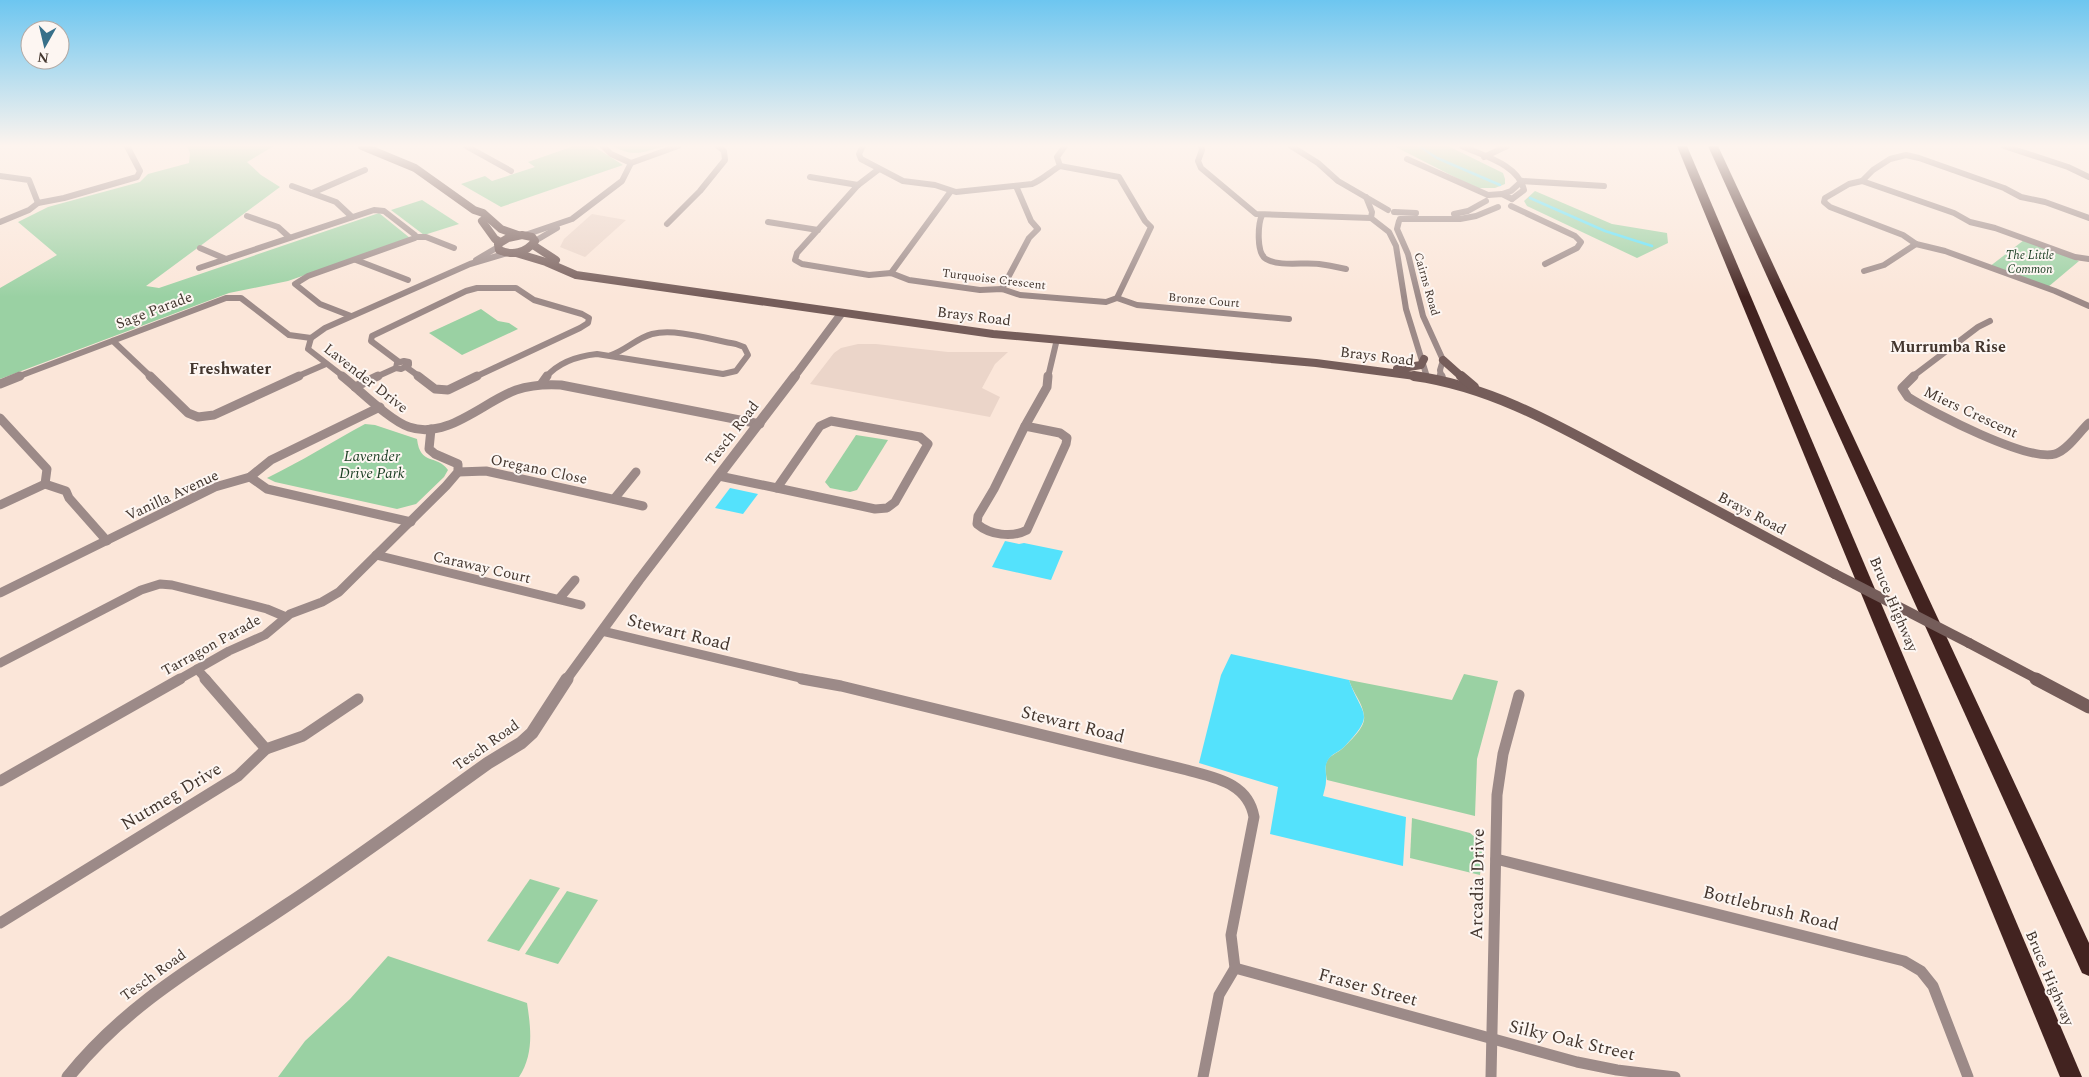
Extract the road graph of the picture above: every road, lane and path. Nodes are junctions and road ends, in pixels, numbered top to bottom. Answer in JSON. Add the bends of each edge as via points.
{"nodes":[{"id":1,"x":35,"y":196,"type":"edge"},
{"id":2,"x":70,"y":196,"type":"edge"},
{"id":3,"x":321,"y":196,"type":"edge"},
{"id":4,"x":455,"y":196,"type":"edge"},
{"id":5,"x":602,"y":196,"type":"edge"},
{"id":6,"x":696,"y":196,"type":"edge"},
{"id":7,"x":848,"y":196,"type":"edge"},
{"id":8,"x":948,"y":196,"type":"edge"},
{"id":9,"x":1020,"y":196,"type":"edge"},
{"id":10,"x":1130,"y":196,"type":"edge"},
{"id":11,"x":1235,"y":196,"type":"edge"},
{"id":12,"x":1483,"y":196,"type":"edge"},
{"id":13,"x":1494,"y":196,"type":"edge"},
{"id":14,"x":1505,"y":196,"type":"edge"},
{"id":15,"x":1518,"y":196,"type":"edge"},
{"id":16,"x":1703,"y":196,"type":"edge"},
{"id":17,"x":1736,"y":196,"type":"edge"},
{"id":18,"x":1828,"y":196,"type":"edge"},
{"id":19,"x":1907,"y":196,"type":"edge"},
{"id":20,"x":2020,"y":196,"type":"edge"},
{"id":21,"x":1366,"y":197,"type":"joint"},
{"id":22,"x":1487,"y":198,"type":"junction"},
{"id":23,"x":1512,"y":202,"type":"junction"},
{"id":24,"x":38,"y":203,"type":"junction"},
{"id":25,"x":1498,"y":207,"type":"junction"},
{"id":26,"x":474,"y":210,"type":"junction"},
{"id":27,"x":1391,"y":211,"type":"junction"},
{"id":28,"x":1262,"y":215,"type":"junction"},
{"id":29,"x":246,"y":216,"type":"dead end"},
{"id":30,"x":352,"y":217,"type":"junction"},
{"id":31,"x":1373,"y":217,"type":"junction"},
{"id":32,"x":2089,"y":218,"type":"edge"},
{"id":33,"x":1399,"y":220,"type":"junction"},
{"id":34,"x":0,"y":222,"type":"edge"},
{"id":35,"x":768,"y":222,"type":"dead end"},
{"id":36,"x":561,"y":224,"type":"junction"},
{"id":37,"x":667,"y":224,"type":"dead end"},
{"id":38,"x":818,"y":230,"type":"junction"},
{"id":39,"x":521,"y":235,"type":"junction"},
{"id":40,"x":289,"y":237,"type":"junction"},
{"id":41,"x":416,"y":237,"type":"junction"},
{"id":42,"x":534,"y":243,"type":"junction"},
{"id":43,"x":499,"y":244,"type":"junction"},
{"id":44,"x":1916,"y":244,"type":"junction"},
{"id":45,"x":200,"y":248,"type":"dead end"},
{"id":46,"x":454,"y":248,"type":"dead end"},
{"id":47,"x":507,"y":253,"type":"junction"},
{"id":48,"x":516,"y":253,"type":"junction"},
{"id":49,"x":226,"y":259,"type":"junction"},
{"id":50,"x":2089,"y":259,"type":"edge"},
{"id":51,"x":356,"y":260,"type":"junction"},
{"id":52,"x":470,"y":264,"type":"junction"},
{"id":53,"x":1545,"y":264,"type":"dead end"},
{"id":54,"x":199,"y":268,"type":"dead end"},
{"id":55,"x":1346,"y":269,"type":"dead end"},
{"id":56,"x":1864,"y":271,"type":"dead end"},
{"id":57,"x":891,"y":273,"type":"junction"},
{"id":58,"x":588,"y":276,"type":"junction"},
{"id":59,"x":408,"y":280,"type":"dead end"},
{"id":60,"x":1002,"y":289,"type":"junction"},
{"id":61,"x":1118,"y":298,"type":"junction"},
{"id":62,"x":2089,"y":306,"type":"edge"},
{"id":63,"x":841,"y":314,"type":"junction"},
{"id":64,"x":351,"y":316,"type":"junction"},
{"id":65,"x":1289,"y":319,"type":"dead end"},
{"id":66,"x":1990,"y":321,"type":"dead end"},
{"id":67,"x":311,"y":338,"type":"junction"},
{"id":68,"x":1058,"y":339,"type":"junction"},
{"id":69,"x":113,"y":341,"type":"junction"},
{"id":70,"x":627,"y":350,"type":"junction"},
{"id":71,"x":611,"y":355,"type":"junction"},
{"id":72,"x":631,"y":360,"type":"junction"},
{"id":73,"x":1424,"y":360,"type":"junction"},
{"id":74,"x":1444,"y":360,"type":"junction"},
{"id":75,"x":326,"y":364,"type":"junction"},
{"id":76,"x":397,"y":365,"type":"junction"},
{"id":77,"x":1384,"y":371,"type":"junction"},
{"id":78,"x":1427,"y":377,"type":"junction"},
{"id":79,"x":1442,"y":380,"type":"junction"},
{"id":80,"x":542,"y":383,"type":"junction"},
{"id":81,"x":0,"y":384,"type":"edge"},
{"id":82,"x":355,"y":387,"type":"junction"},
{"id":83,"x":1485,"y":393,"type":"junction"},
{"id":84,"x":380,"y":407,"type":"junction"},
{"id":85,"x":0,"y":418,"type":"edge"},
{"id":86,"x":2089,"y":423,"type":"edge"},
{"id":87,"x":760,"y":424,"type":"junction"},
{"id":88,"x":1025,"y":426,"type":"junction"},
{"id":89,"x":431,"y":429,"type":"junction"},
{"id":90,"x":458,"y":472,"type":"junction"},
{"id":91,"x":636,"y":472,"type":"dead end"},
{"id":92,"x":720,"y":476,"type":"junction"},
{"id":93,"x":250,"y":477,"type":"junction"},
{"id":94,"x":45,"y":484,"type":"junction"},
{"id":95,"x":776,"y":488,"type":"junction"},
{"id":96,"x":614,"y":499,"type":"junction"},
{"id":97,"x":0,"y":505,"type":"edge"},
{"id":98,"x":643,"y":506,"type":"dead end"},
{"id":99,"x":411,"y":522,"type":"junction"},
{"id":100,"x":107,"y":541,"type":"junction"},
{"id":101,"x":376,"y":555,"type":"junction"},
{"id":102,"x":575,"y":580,"type":"dead end"},
{"id":103,"x":0,"y":593,"type":"edge"},
{"id":104,"x":559,"y":599,"type":"junction"},
{"id":105,"x":581,"y":605,"type":"dead end"},
{"id":106,"x":286,"y":616,"type":"junction"},
{"id":107,"x":602,"y":631,"type":"junction"},
{"id":108,"x":0,"y":663,"type":"edge"},
{"id":109,"x":197,"y":669,"type":"junction"},
{"id":110,"x":1520,"y":695,"type":"dead end"},
{"id":111,"x":358,"y":699,"type":"dead end"},
{"id":112,"x":2089,"y":707,"type":"edge"},
{"id":113,"x":266,"y":749,"type":"junction"},
{"id":114,"x":0,"y":781,"type":"edge"},
{"id":115,"x":1496,"y":859,"type":"junction"},
{"id":116,"x":0,"y":923,"type":"edge"},
{"id":117,"x":2089,"y":966,"type":"edge"},
{"id":118,"x":1235,"y":968,"type":"junction"},
{"id":119,"x":1491,"y":1039,"type":"junction"},
{"id":120,"x":68,"y":1077,"type":"edge"},
{"id":121,"x":1203,"y":1077,"type":"edge"},
{"id":122,"x":1491,"y":1077,"type":"edge"},
{"id":123,"x":1675,"y":1077,"type":"edge"},
{"id":124,"x":1968,"y":1077,"type":"edge"},
{"id":125,"x":2071,"y":1077,"type":"edge"}],
"edges":[{"from":1,"to":24,"type":"street"},
{"from":2,"to":24,"type":"street"},
{"from":3,"to":30,"type":"street","via":[[340,203]]},
{"from":4,"to":26,"type":"main road"},
{"from":5,"to":36,"type":"street"},
{"from":6,"to":37,"type":"street"},
{"from":7,"to":38,"type":"street","name":"Turquoise Crescent"},
{"from":8,"to":57,"type":"street"},
{"from":9,"to":60,"type":"street","via":[[1038,229],[1029,238]]},
{"from":10,"to":61,"type":"street","via":[[1151,227]]},
{"from":11,"to":28,"type":"street"},
{"from":12,"to":22,"type":"street"},
{"from":13,"to":22,"type":"street"},
{"from":14,"to":23,"type":"street"},
{"from":15,"to":23,"type":"street"},
{"from":16,"to":125,"type":"highway","name":"Bruce Highway"},
{"from":17,"to":117,"type":"highway","name":"Bruce Highway"},
{"from":18,"to":44,"type":"street","via":[[1824,202],[1830,207],[1903,235]]},
{"from":19,"to":50,"type":"street","via":[[1970,222],[1996,228],[2075,258]]},
{"from":20,"to":32,"type":"street"},
{"from":21,"to":27,"type":"street"},
{"from":21,"to":31,"type":"street","name":"Cairns Road"},
{"from":22,"to":25,"type":"street"},
{"from":22,"to":27,"type":"street","via":[[1458,214]]},
{"from":23,"to":25,"type":"street"},
{"from":23,"to":53,"type":"street","via":[[1576,236],[1581,242],[1577,248]]},
{"from":24,"to":34,"type":"street"},
{"from":25,"to":33,"type":"street","via":[[1464,218],[1414,217]]},
{"from":26,"to":39,"type":"main road","via":[[484,213],[498,226]]},
{"from":26,"to":43,"type":"main road"},
{"from":27,"to":31,"type":"street"},
{"from":27,"to":33,"type":"street"},
{"from":28,"to":31,"type":"street"},
{"from":28,"to":55,"type":"street","via":[[1258,225],[1264,258],[1274,262]]},
{"from":29,"to":40,"type":"street","via":[[278,227]]},
{"from":30,"to":40,"type":"street"},
{"from":30,"to":41,"type":"street","via":[[383,210]]},
{"from":31,"to":33,"type":"street","via":[[1389,224]]},
{"from":31,"to":73,"type":"street","name":"Cairns Road","via":[[1393,239],[1403,273],[1404,300]]},
{"from":33,"to":74,"type":"street","name":"Cairns Road","via":[[1397,229],[1408,254],[1423,316]]},
{"from":35,"to":38,"type":"street"},
{"from":36,"to":39,"type":"street"},
{"from":36,"to":42,"type":"street"},
{"from":38,"to":57,"type":"street","name":"Turquoise Crescent","via":[[794,260],[869,275]]},
{"from":39,"to":42,"type":"main road","name":"Brays Road","via":[[532,238]]},
{"from":39,"to":43,"type":"main road"},
{"from":40,"to":49,"type":"street"},
{"from":41,"to":46,"type":"street","via":[[426,237]]},
{"from":41,"to":51,"type":"street"},
{"from":42,"to":48,"type":"main road"},
{"from":42,"to":58,"type":"main road","name":"Brays Road","via":[[546,255]]},
{"from":43,"to":47,"type":"main road","via":[[502,252]]},
{"from":43,"to":52,"type":"street","name":"Lavender Drive"},
{"from":44,"to":56,"type":"street","via":[[1884,265]]},
{"from":44,"to":62,"type":"street","via":[[1945,251]]},
{"from":45,"to":49,"type":"street"},
{"from":47,"to":48,"type":"main road"},
{"from":47,"to":52,"type":"street","name":"Lavender Drive"},
{"from":48,"to":58,"type":"main road","name":"Brays Road","via":[[569,273]]},
{"from":49,"to":54,"type":"street"},
{"from":51,"to":59,"type":"street"},
{"from":51,"to":64,"type":"street","via":[[308,276],[295,284],[320,304]]},
{"from":52,"to":64,"type":"street","name":"Lavender Drive"},
{"from":57,"to":60,"type":"street","name":"Turquoise Crescent","via":[[909,280],[980,290]]},
{"from":58,"to":63,"type":"main road","name":"Brays Road"},
{"from":60,"to":61,"type":"street","name":"Turquoise Crescent","via":[[1020,295],[1093,301],[1106,302]]},
{"from":61,"to":65,"type":"street","name":"Bronze Court","via":[[1137,306]]},
{"from":63,"to":68,"type":"main road","name":"Brays Road"},
{"from":63,"to":87,"type":"street","name":"Tesch Road"},
{"from":64,"to":67,"type":"street","name":"Lavender Drive"},
{"from":66,"to":86,"type":"street","name":"Miers Crescent","via":[[1904,384],[1902,388],[1908,397],[2035,455],[2053,455]]},
{"from":67,"to":69,"type":"street","name":"Sage Parade","via":[[289,335],[241,298],[233,297]]},
{"from":67,"to":75,"type":"street","name":"Lavender Drive","via":[[308,349]]},
{"from":68,"to":77,"type":"main road","name":"Brays Road"},
{"from":68,"to":88,"type":"street","via":[[1048,371],[1047,387]]},
{"from":69,"to":75,"type":"street","via":[[194,417],[214,414]]},
{"from":69,"to":81,"type":"street","name":"Sage Parade"},
{"from":70,"to":71,"type":"street"},
{"from":70,"to":72,"type":"street"},
{"from":70,"to":72,"type":"street","via":[[648,335],[662,333],[736,344],[744,347],[748,355],[738,369],[723,374]]},
{"from":71,"to":72,"type":"street"},
{"from":71,"to":80,"type":"street","via":[[583,355],[551,372]]},
{"from":73,"to":77,"type":"main road","via":[[1413,367]]},
{"from":73,"to":78,"type":"street","name":"Cairns Road"},
{"from":74,"to":79,"type":"street","via":[[1440,370]]},
{"from":74,"to":83,"type":"main road","via":[[1468,383]]},
{"from":75,"to":82,"type":"street","name":"Lavender Drive"},
{"from":76,"to":76,"type":"street","via":[[409,362],[406,368],[436,390],[448,390],[580,328],[588,323],[589,318],[534,300],[516,288],[471,289],[372,336],[372,342]]},
{"from":76,"to":82,"type":"street"},
{"from":77,"to":78,"type":"main road","name":"Brays Road"},
{"from":78,"to":79,"type":"main road","name":"Brays Road"},
{"from":79,"to":83,"type":"main road","name":"Brays Road"},
{"from":80,"to":87,"type":"street","name":"Lavender Drive"},
{"from":80,"to":89,"type":"street","name":"Lavender Drive","via":[[519,388],[450,424]]},
{"from":82,"to":84,"type":"street","name":"Lavender Drive"},
{"from":83,"to":112,"type":"main road","name":"Brays Road","bridge":true,"via":[[1548,420]]},
{"from":84,"to":89,"type":"street","name":"Lavender Drive","via":[[404,425],[419,430]]},
{"from":84,"to":93,"type":"street","name":"Vanilla Avenue","via":[[271,460]]},
{"from":85,"to":94,"type":"street","via":[[47,469]]},
{"from":87,"to":92,"type":"street","name":"Tesch Road"},
{"from":88,"to":88,"type":"street","via":[[1060,433],[1067,438],[1066,444],[1028,530],[1013,535],[983,529],[977,524],[978,516]]},
{"from":89,"to":90,"type":"street","via":[[429,449],[456,462]]},
{"from":90,"to":96,"type":"street","name":"Oregano Close","via":[[486,472]]},
{"from":90,"to":99,"type":"street","name":"Tarragon Parade"},
{"from":91,"to":96,"type":"street"},
{"from":92,"to":95,"type":"street"},
{"from":92,"to":107,"type":"street","name":"Tesch Road"},
{"from":93,"to":99,"type":"street","via":[[267,489]]},
{"from":93,"to":100,"type":"street","name":"Vanilla Avenue","via":[[215,487]]},
{"from":94,"to":97,"type":"street"},
{"from":94,"to":100,"type":"street","via":[[66,491]]},
{"from":95,"to":95,"type":"street","via":[[820,426],[827,421],[920,437],[928,444],[895,502],[887,508],[875,509]]},
{"from":96,"to":98,"type":"street","name":"Oregano Close"},
{"from":99,"to":101,"type":"street","name":"Tarragon Parade"},
{"from":100,"to":103,"type":"street","name":"Vanilla Avenue"},
{"from":101,"to":104,"type":"street","name":"Caraway Court"},
{"from":101,"to":106,"type":"street","name":"Tarragon Parade","via":[[334,596]]},
{"from":102,"to":104,"type":"street"},
{"from":104,"to":105,"type":"street","name":"Caraway Court"},
{"from":106,"to":108,"type":"street","via":[[160,584],[141,590]]},
{"from":106,"to":109,"type":"street","name":"Tarragon Parade","via":[[265,635]]},
{"from":107,"to":118,"type":"street","name":"Stewart Road","via":[[1187,770],[1233,785],[1248,797],[1254,817],[1231,935]]},
{"from":107,"to":120,"type":"street","name":"Tesch Road","via":[[535,729],[521,743],[134,1008],[102,1037]]},
{"from":109,"to":113,"type":"street"},
{"from":109,"to":114,"type":"street","name":"Tarragon Parade"},
{"from":110,"to":115,"type":"street","name":"Arcadia Drive","via":[[1499,774]]},
{"from":111,"to":113,"type":"street","name":"Nutmeg Drive","via":[[303,736]]},
{"from":113,"to":116,"type":"street","name":"Nutmeg Drive","via":[[238,776]]},
{"from":115,"to":119,"type":"street","name":"Arcadia Drive"},
{"from":115,"to":124,"type":"street","name":"Bottlebrush Road","via":[[1906,961],[1925,975],[1933,986]]},
{"from":118,"to":119,"type":"street","name":"Fraser Street"},
{"from":118,"to":121,"type":"street","via":[[1219,995]]},
{"from":119,"to":122,"type":"street","name":"Arcadia Drive"},
{"from":119,"to":123,"type":"street","name":"Silky Oak Street","via":[[1596,1067]]}]}
